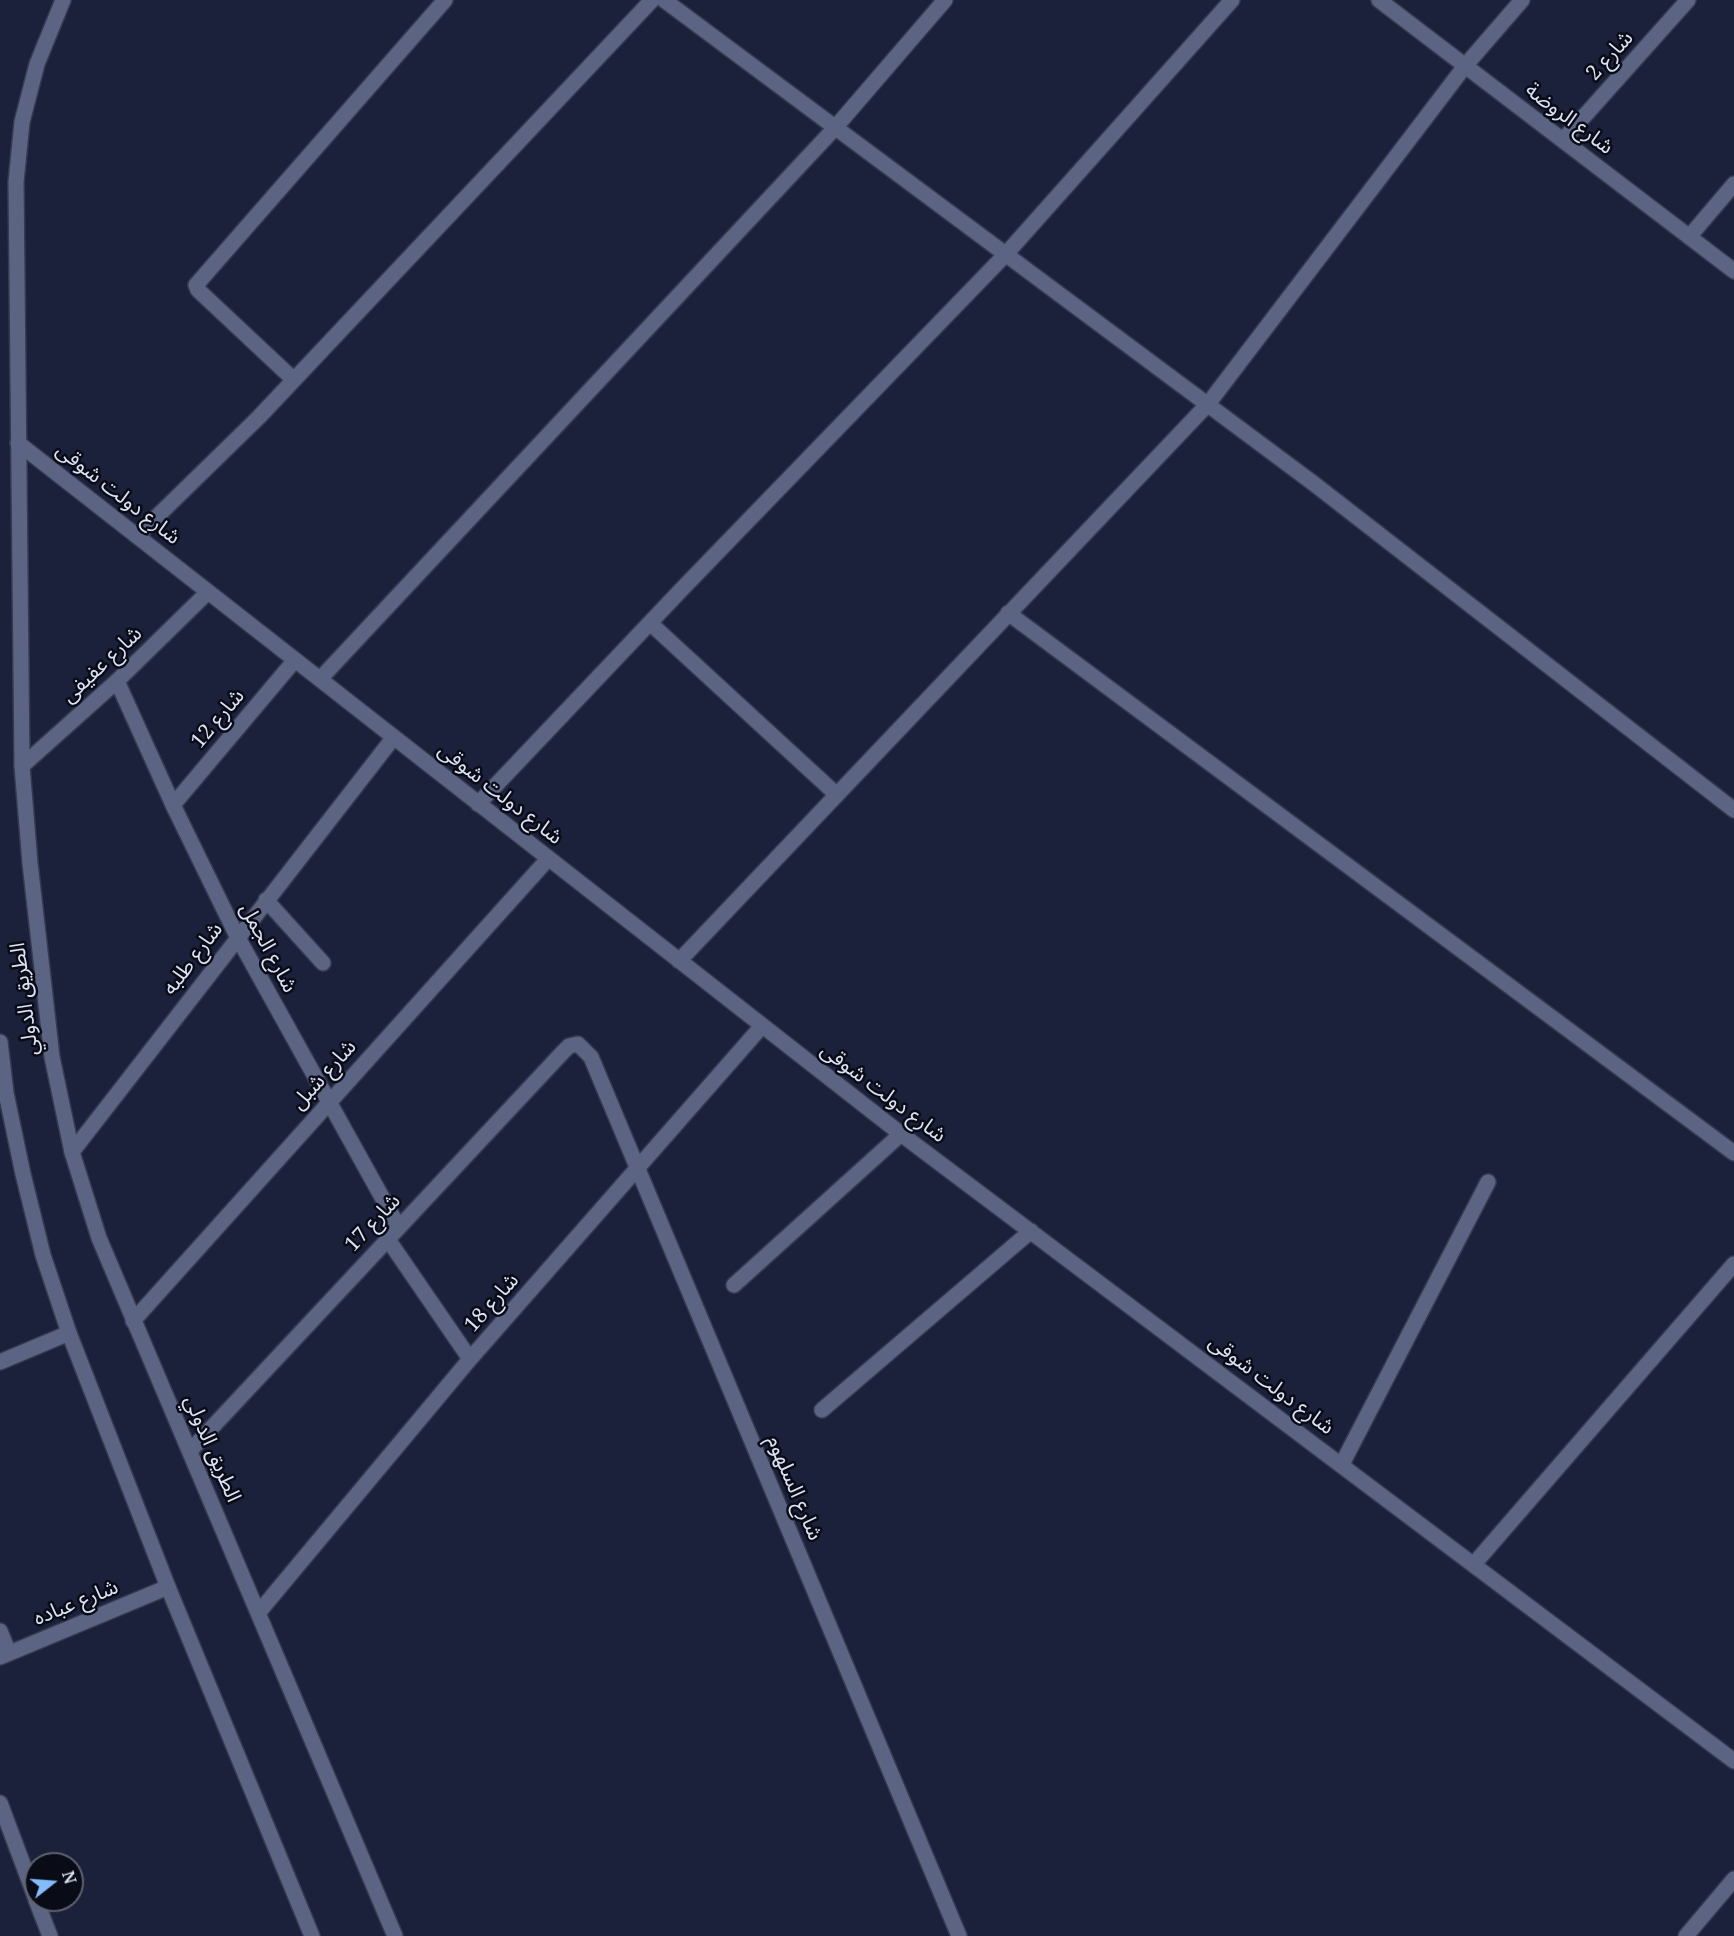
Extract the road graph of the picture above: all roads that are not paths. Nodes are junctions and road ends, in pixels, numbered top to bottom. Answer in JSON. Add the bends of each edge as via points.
{"nodes":[{"id":1,"x":63,"y":0,"type":"edge"},
{"id":2,"x":445,"y":0,"type":"edge"},
{"id":3,"x":652,"y":0,"type":"edge"},
{"id":4,"x":664,"y":0,"type":"edge"},
{"id":5,"x":945,"y":0,"type":"edge"},
{"id":6,"x":1232,"y":0,"type":"edge"},
{"id":7,"x":1379,"y":0,"type":"edge"},
{"id":8,"x":1522,"y":0,"type":"edge"},
{"id":9,"x":1688,"y":0,"type":"edge"},
{"id":10,"x":1465,"y":66,"type":"junction"},
{"id":11,"x":834,"y":129,"type":"junction"},
{"id":12,"x":1563,"y":140,"type":"junction"},
{"id":13,"x":1734,"y":184,"type":"edge"},
{"id":14,"x":1689,"y":237,"type":"junction"},
{"id":15,"x":1006,"y":254,"type":"junction"},
{"id":16,"x":1734,"y":271,"type":"edge"},
{"id":17,"x":293,"y":379,"type":"junction"},
{"id":18,"x":1208,"y":404,"type":"junction"},
{"id":19,"x":18,"y":443,"type":"junction"},
{"id":20,"x":137,"y":536,"type":"junction"},
{"id":21,"x":208,"y":592,"type":"junction"},
{"id":22,"x":1008,"y":613,"type":"junction"},
{"id":23,"x":650,"y":623,"type":"junction"},
{"id":24,"x":295,"y":660,"type":"junction"},
{"id":25,"x":320,"y":679,"type":"junction"},
{"id":26,"x":117,"y":681,"type":"junction"},
{"id":27,"x":394,"y":737,"type":"junction"},
{"id":28,"x":22,"y":765,"type":"junction"},
{"id":29,"x":837,"y":795,"type":"junction"},
{"id":30,"x":478,"y":804,"type":"junction"},
{"id":31,"x":173,"y":805,"type":"junction"},
{"id":32,"x":1734,"y":810,"type":"edge"},
{"id":33,"x":548,"y":859,"type":"junction"},
{"id":34,"x":266,"y":900,"type":"junction"},
{"id":35,"x":237,"y":936,"type":"junction"},
{"id":36,"x":679,"y":962,"type":"junction"},
{"id":37,"x":322,"y":963,"type":"dead end"},
{"id":38,"x":762,"y":1026,"type":"junction"},
{"id":39,"x":0,"y":1042,"type":"edge"},
{"id":40,"x":591,"y":1057,"type":"joint"},
{"id":41,"x":3,"y":1095,"type":"edge"},
{"id":42,"x":328,"y":1102,"type":"junction"},
{"id":43,"x":901,"y":1134,"type":"junction"},
{"id":44,"x":72,"y":1152,"type":"junction"},
{"id":45,"x":1734,"y":1153,"type":"edge"},
{"id":46,"x":638,"y":1169,"type":"junction"},
{"id":47,"x":1488,"y":1182,"type":"dead end"},
{"id":48,"x":398,"y":1226,"type":"junction"},
{"id":49,"x":1031,"y":1231,"type":"junction"},
{"id":50,"x":387,"y":1238,"type":"junction"},
{"id":51,"x":1734,"y":1264,"type":"edge"},
{"id":52,"x":734,"y":1285,"type":"dead end"},
{"id":53,"x":133,"y":1321,"type":"junction"},
{"id":54,"x":69,"y":1333,"type":"junction"},
{"id":55,"x":470,"y":1359,"type":"junction"},
{"id":56,"x":0,"y":1362,"type":"edge"},
{"id":57,"x":822,"y":1410,"type":"dead end"},
{"id":58,"x":190,"y":1451,"type":"junction"},
{"id":59,"x":1342,"y":1464,"type":"junction"},
{"id":60,"x":1474,"y":1564,"type":"junction"},
{"id":61,"x":168,"y":1587,"type":"junction"},
{"id":62,"x":259,"y":1612,"type":"junction"},
{"id":63,"x":0,"y":1631,"type":"edge"},
{"id":64,"x":4,"y":1655,"type":"edge"},
{"id":65,"x":1734,"y":1761,"type":"edge"},
{"id":66,"x":0,"y":1803,"type":"edge"},
{"id":67,"x":24,"y":1868,"type":"edge"},
{"id":68,"x":1734,"y":1879,"type":"edge"},
{"id":69,"x":41,"y":1912,"type":"edge"},
{"id":70,"x":50,"y":1936,"type":"edge"},
{"id":71,"x":312,"y":1936,"type":"edge"},
{"id":72,"x":395,"y":1936,"type":"edge"},
{"id":73,"x":959,"y":1936,"type":"edge"},
{"id":74,"x":1686,"y":1936,"type":"edge"}],
"edges":[{"from":1,"to":19,"type":"street","name":"الطريق الدولي","via":[[37,64],[22,122],[16,182]]},
{"from":2,"to":17,"type":"street","via":[[196,285]]},
{"from":3,"to":17,"type":"street"},
{"from":4,"to":11,"type":"street"},
{"from":5,"to":11,"type":"street"},
{"from":6,"to":15,"type":"street"},
{"from":7,"to":10,"type":"street","name":"شارع الروضة"},
{"from":8,"to":10,"type":"street"},
{"from":9,"to":12,"type":"street","name":"شارع 2"},
{"from":10,"to":12,"type":"street","name":"شارع الروضة"},
{"from":10,"to":18,"type":"street"},
{"from":11,"to":15,"type":"street"},
{"from":11,"to":25,"type":"street"},
{"from":12,"to":14,"type":"street","name":"شارع الروضة"},
{"from":13,"to":14,"type":"street"},
{"from":14,"to":16,"type":"street","name":"شارع الروضة"},
{"from":15,"to":18,"type":"street"},
{"from":15,"to":23,"type":"street"},
{"from":17,"to":20,"type":"street"},
{"from":18,"to":22,"type":"street"},
{"from":18,"to":32,"type":"street"},
{"from":19,"to":20,"type":"street","name":"شارع دولت شوقى"},
{"from":19,"to":28,"type":"street","name":"الطريق الدولي"},
{"from":20,"to":21,"type":"street","name":"شارع دولت شوقى"},
{"from":21,"to":24,"type":"street","name":"شارع دولت شوقى"},
{"from":21,"to":26,"type":"street","name":"شارع عفيفى"},
{"from":22,"to":29,"type":"street"},
{"from":22,"to":45,"type":"street"},
{"from":23,"to":29,"type":"street"},
{"from":23,"to":30,"type":"street"},
{"from":24,"to":25,"type":"street","name":"شارع دولت شوقى"},
{"from":24,"to":31,"type":"street","name":"شارع 12"},
{"from":25,"to":27,"type":"street","name":"شارع دولت شوقى"},
{"from":26,"to":28,"type":"street","name":"شارع عفيفى"},
{"from":26,"to":31,"type":"street","name":"شارع الجمل"},
{"from":27,"to":30,"type":"street","name":"شارع دولت شوقى"},
{"from":27,"to":34,"type":"street","name":"شارع طلبه"},
{"from":28,"to":44,"type":"street","name":"الطريق الدولي","via":[[52,1057]]},
{"from":29,"to":36,"type":"street"},
{"from":30,"to":33,"type":"street","name":"شارع دولت شوقى"},
{"from":31,"to":35,"type":"street","name":"شارع الجمل"},
{"from":33,"to":36,"type":"street","name":"شارع دولت شوقى"},
{"from":33,"to":42,"type":"street","name":"شارع شبل"},
{"from":34,"to":35,"type":"street","name":"شارع طلبه"},
{"from":34,"to":37,"type":"street"},
{"from":35,"to":42,"type":"street","name":"شارع الجمل"},
{"from":35,"to":44,"type":"street","name":"شارع طلبه"},
{"from":36,"to":38,"type":"street","name":"شارع دولت شوقى"},
{"from":38,"to":43,"type":"street","name":"شارع دولت شوقى"},
{"from":38,"to":46,"type":"street","name":"شارع 18"},
{"from":39,"to":41,"type":"street","name":"الطريق الدولي"},
{"from":40,"to":46,"type":"street","name":"شارع السلهوم"},
{"from":40,"to":48,"type":"street","name":"شارع 17","via":[[578,1044],[569,1046]]},
{"from":41,"to":54,"type":"street","name":"الطريق الدولي","via":[[40,1243]]},
{"from":42,"to":48,"type":"street","name":"شارع الجمل"},
{"from":42,"to":53,"type":"street","name":"شارع شبل"},
{"from":43,"to":49,"type":"street","name":"شارع دولت شوقى"},
{"from":43,"to":52,"type":"street"},
{"from":44,"to":53,"type":"street","name":"الطريق الدولي","via":[[99,1238]]},
{"from":46,"to":55,"type":"street","name":"شارع 18"},
{"from":46,"to":73,"type":"street","name":"شارع السلهوم"},
{"from":47,"to":59,"type":"street"},
{"from":48,"to":50,"type":"street","name":"شارع 17"},
{"from":49,"to":57,"type":"street"},
{"from":49,"to":59,"type":"street","name":"شارع دولت شوقى"},
{"from":50,"to":55,"type":"street"},
{"from":50,"to":58,"type":"street","name":"شارع 17"},
{"from":51,"to":60,"type":"street"},
{"from":53,"to":58,"type":"street","name":"الطريق الدولي"},
{"from":54,"to":56,"type":"street"},
{"from":54,"to":61,"type":"street","name":"الطريق الدولي"},
{"from":55,"to":62,"type":"street","name":"شارع 18"},
{"from":58,"to":62,"type":"street","name":"الطريق الدولي"},
{"from":59,"to":60,"type":"street","name":"شارع دولت شوقى"},
{"from":60,"to":65,"type":"street","name":"شارع دولت شوقى"},
{"from":61,"to":64,"type":"street","name":"شارع عباده"},
{"from":61,"to":71,"type":"street","name":"الطريق الدولي"},
{"from":62,"to":72,"type":"street","name":"الطريق الدولي"},
{"from":63,"to":64,"type":"street"},
{"from":66,"to":67,"type":"street"},
{"from":68,"to":74,"type":"street"},
{"from":69,"to":70,"type":"street"}]}
